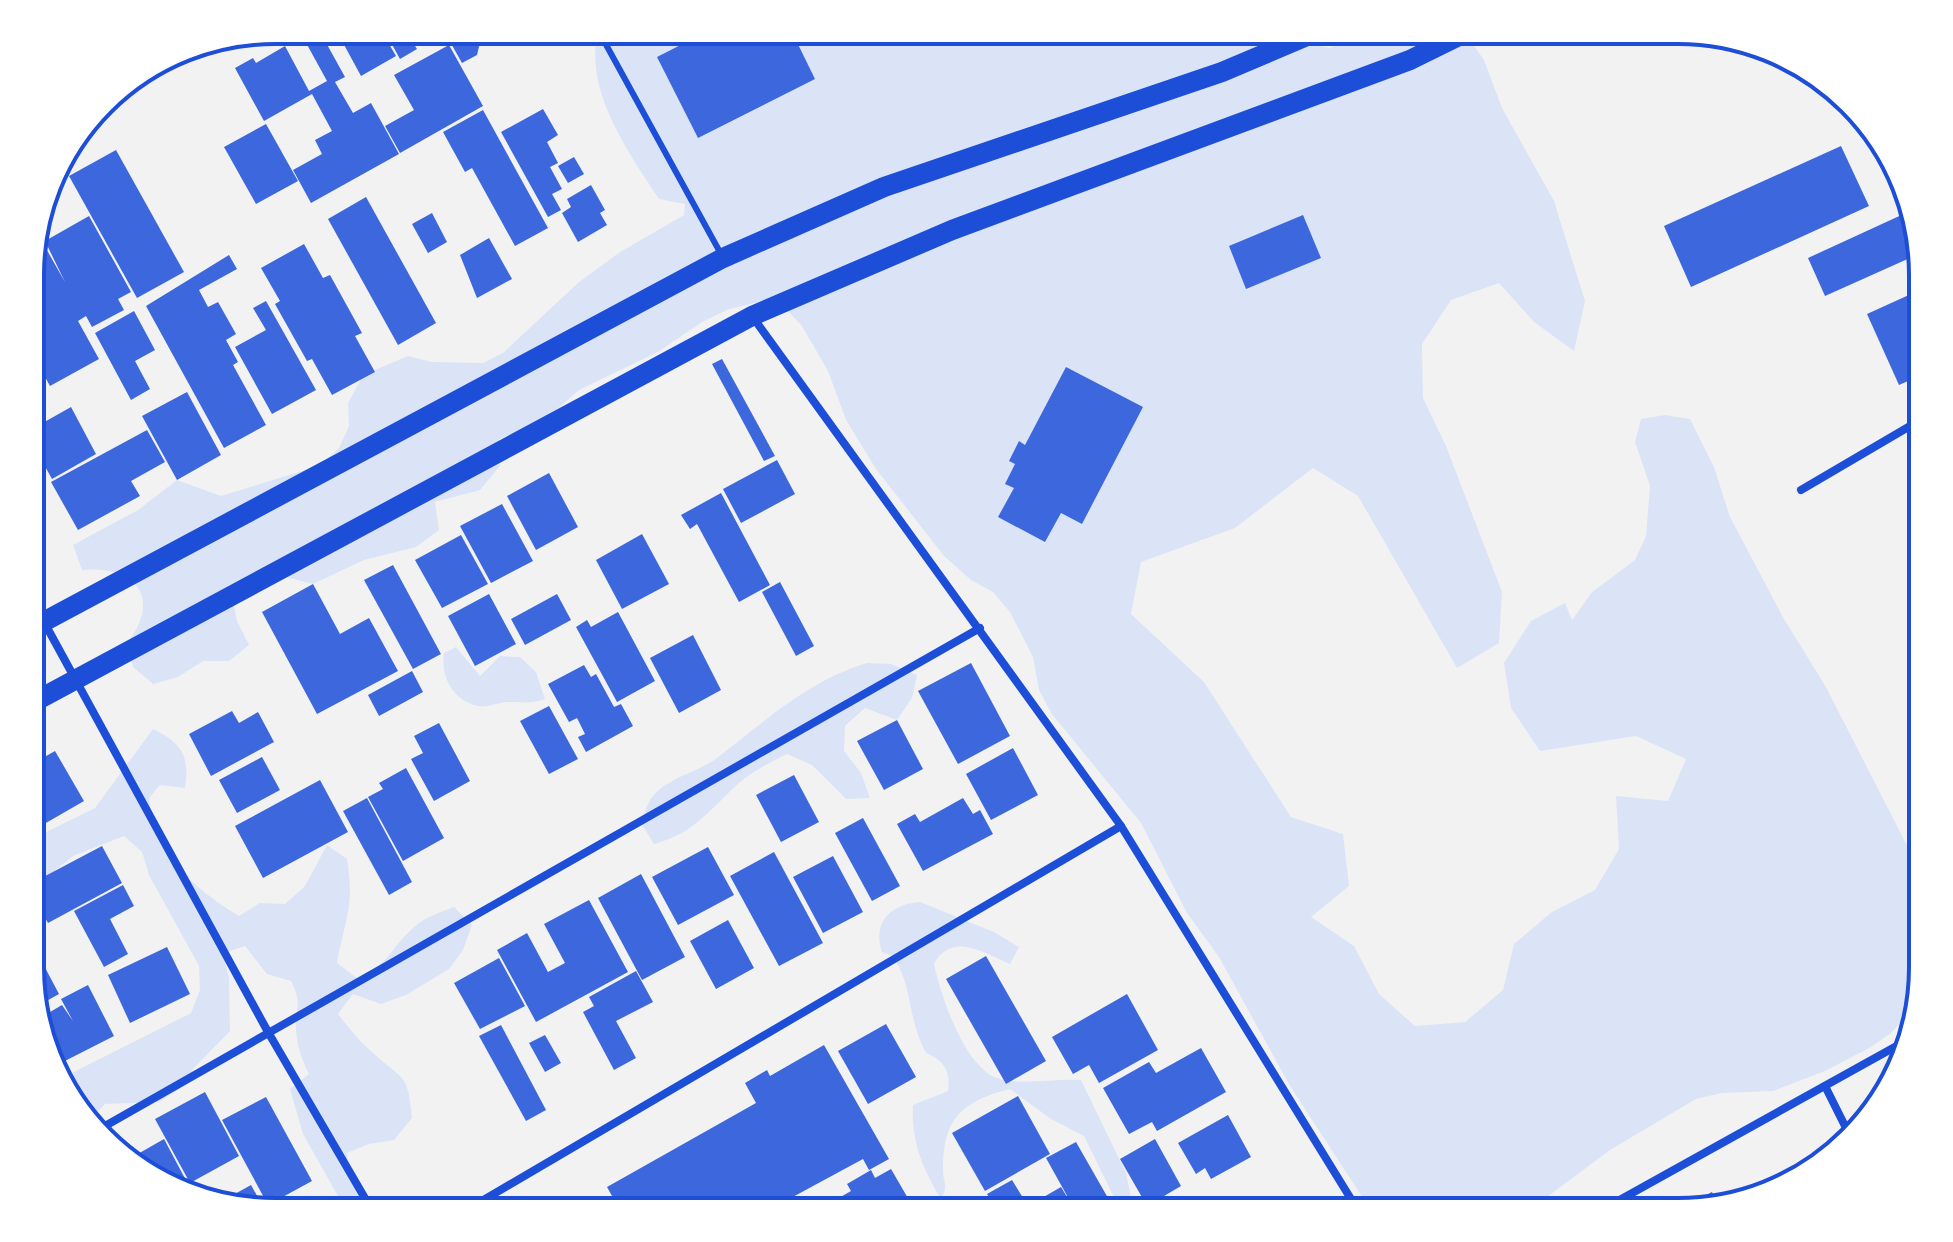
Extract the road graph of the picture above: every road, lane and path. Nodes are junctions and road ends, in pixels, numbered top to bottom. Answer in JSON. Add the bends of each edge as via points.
{"nodes":[{"id":1,"x":606,"y":44,"type":"edge"},
{"id":2,"x":1288,"y":44,"type":"edge"},
{"id":3,"x":1443,"y":44,"type":"edge"},
{"id":4,"x":723,"y":258,"type":"junction"},
{"id":5,"x":752,"y":316,"type":"junction"},
{"id":6,"x":1909,"y":427,"type":"edge"},
{"id":7,"x":1801,"y":490,"type":"dead end"},
{"id":8,"x":44,"y":622,"type":"edge"},
{"id":9,"x":980,"y":628,"type":"junction"},
{"id":10,"x":44,"y":634,"type":"edge"},
{"id":11,"x":76,"y":681,"type":"junction"},
{"id":12,"x":44,"y":697,"type":"edge"},
{"id":13,"x":1121,"y":826,"type":"junction"},
{"id":14,"x":268,"y":1032,"type":"junction"},
{"id":15,"x":1894,"y":1047,"type":"edge"},
{"id":16,"x":1825,"y":1086,"type":"junction"},
{"id":17,"x":107,"y":1125,"type":"edge"},
{"id":18,"x":1845,"y":1126,"type":"edge"},
{"id":19,"x":365,"y":1198,"type":"edge"},
{"id":20,"x":487,"y":1198,"type":"edge"},
{"id":21,"x":1350,"y":1198,"type":"edge"},
{"id":22,"x":1623,"y":1198,"type":"edge"}],
"edges":[{"from":1,"to":4,"type":"lane"},
{"from":2,"to":4,"type":"main road","via":[[1222,72],[884,187]]},
{"from":3,"to":5,"type":"main road","via":[[952,230]]},
{"from":4,"to":8,"type":"main road"},
{"from":5,"to":9,"type":"street"},
{"from":5,"to":11,"type":"main road"},
{"from":6,"to":7,"type":"street"},
{"from":9,"to":13,"type":"street"},
{"from":9,"to":14,"type":"street"},
{"from":10,"to":11,"type":"street"},
{"from":11,"to":12,"type":"main road"},
{"from":11,"to":14,"type":"street"},
{"from":13,"to":20,"type":"street"},
{"from":13,"to":21,"type":"street"},
{"from":14,"to":17,"type":"street"},
{"from":14,"to":19,"type":"street"},
{"from":15,"to":16,"type":"street"},
{"from":16,"to":18,"type":"street"},
{"from":16,"to":22,"type":"street"}]}
